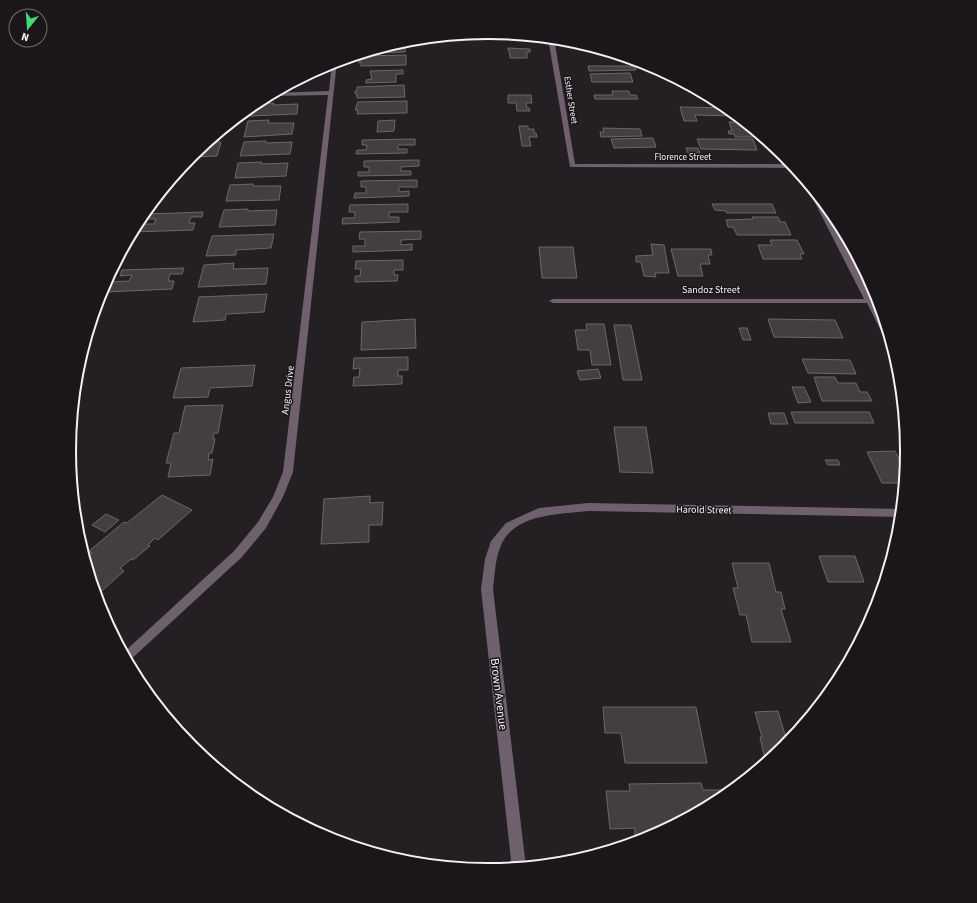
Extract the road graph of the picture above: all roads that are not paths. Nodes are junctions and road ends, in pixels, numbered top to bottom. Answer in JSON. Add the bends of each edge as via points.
{"nodes":[{"id":1,"x":553,"y":45,"type":"edge"},
{"id":2,"x":334,"y":69,"type":"edge"},
{"id":3,"x":332,"y":93,"type":"junction"},
{"id":4,"x":281,"y":95,"type":"edge"},
{"id":5,"x":572,"y":166,"type":"joint"},
{"id":6,"x":786,"y":166,"type":"edge"},
{"id":7,"x":823,"y":211,"type":"edge"},
{"id":8,"x":553,"y":301,"type":"dead end"},
{"id":9,"x":870,"y":301,"type":"junction"},
{"id":10,"x":879,"y":319,"type":"edge"},
{"id":11,"x":896,"y":513,"type":"edge"},
{"id":12,"x":510,"y":526,"type":"joint"},
{"id":13,"x":129,"y":654,"type":"edge"},
{"id":14,"x":518,"y":863,"type":"edge"}],
"edges":[{"from":1,"to":5,"type":"street","name":"Esther Street"},
{"from":2,"to":3,"type":"street","name":"Angus Drive"},
{"from":3,"to":4,"type":"street"},
{"from":3,"to":13,"type":"street","name":"Angus Drive","via":[[288,472],[278,497],[262,525],[238,554]]},
{"from":5,"to":6,"type":"street","name":"Florence Street"},
{"from":7,"to":9,"type":"street"},
{"from":8,"to":9,"type":"street","name":"Sandoz Street"},
{"from":9,"to":10,"type":"street"},
{"from":11,"to":12,"type":"street","name":"Harold Street","via":[[588,507],[539,512]]},
{"from":12,"to":14,"type":"street","name":"Brown Avenue","via":[[497,541],[491,559],[487,589]]}]}
